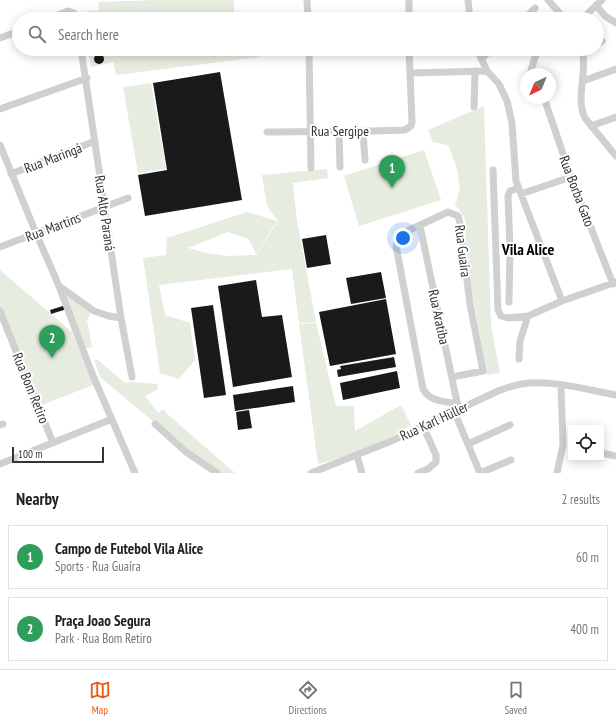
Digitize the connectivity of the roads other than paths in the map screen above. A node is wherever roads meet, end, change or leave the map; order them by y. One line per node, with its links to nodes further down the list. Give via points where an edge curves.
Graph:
1 (307, 0): 8 (street)
2 (409, 0): 9 (street)
3 (468, 0): 10 (street)
4 (548, 0): 12 (street)
5 (602, 0): 6 (street)
6 (596, 5): 13 (street); 14 (street)
7 (535, 8): 11 (street)
8 (308, 12)
9 (409, 12)
10 (469, 12)
11 (531, 12)
12 (559, 12)
13 (589, 12)
14 (602, 12)
15 (604, 15): 16 (street)
16 (616, 23)
17 (12, 33): 18 (street)
18 (0, 38)
19 (83, 56): 32 (street, Rua Alto Paraná)
20 (309, 56): 39 (street)
21 (409, 56): 31 (street)
22 (480, 56): 26 (street)
23 (484, 56): 26 (street)
24 (536, 56): 27 (street)
25 (583, 56): 33 (street)
26 (481, 59): 30 (street)
27 (532, 68)
28 (616, 69): 33 (street)
29 (475, 71): 30 (street); 31 (street); 35 (street)
30 (487, 71): 52 (street, via 499,84 507,101 512,123 514,169)
31 (410, 73): 42 (street, Rua Sergipe, via 411,126 405,130)
32 (87, 78): 36 (street); 43 (street, Rua Alto Paraná)
33 (583, 82): 38 (street, via 582,112)
34 (546, 104): 51 (street, Rua Borba Gato)
35 (474, 107)
36 (0, 109)
37 (616, 117): 38 (street)
38 (591, 126): 45 (street)
39 (311, 131): 40 (street, Rua Sergipe); 41 (street, Rua Sergipe); 48 (street)
40 (267, 132)
41 (339, 132): 42 (street, Rua Sergipe); 47 (street)
42 (363, 132): 46 (street)
43 (95, 141): 50 (street, Rua Maringá); 54 (street, Rua Alto Paraná)
44 (0, 145): 50 (street)
45 (616, 156)
46 (364, 160)
47 (340, 167)
48 (312, 168)
49 (493, 170): 63 (street, via 498,310 501,316 508,318)
50 (11, 174): 56 (street)
51 (571, 177): 52 (street); 58 (street, Rua Borba Gato)
52 (520, 191): 60 (street); 61 (street, via 510,191 508,196)
53 (128, 198): 54 (street, Rua Martins)
54 (104, 208): 56 (street, Rua Martins); 64 (street, Rua Alto Paraná)
55 (420, 226): 67 (street, Rua Aratiba); 67 (street, Rua Guaíra, via 448,212 458,216 460,223 470,304 483,371); 70 (street, Rua Guaíra, via 399,236 396,246 423,389 432,399)
56 (36, 233): 57 (street, Rua Martins); 59 (street)
57 (0, 247)
58 (614, 283): 60 (street)
59 (59, 286): 64 (street, via 94,312); 71 (street)
60 (562, 301): 63 (street)
61 (509, 302)
62 (0, 311): 75 (street, Rua Bom Retiro)
63 (528, 316): 65 (street, via 520,341)
64 (121, 318): 66 (street, Rua Alto Paraná)
65 (519, 359)
66 (132, 377)
67 (452, 377): 70 (street, Rua Aratiba)
68 (561, 385): 69 (street, Rua Karl Hüller); 70 (street, Rua Karl Hüller, via 528,383 513,386); 77 (street)
69 (616, 395)
70 (457, 408): 74 (street, Rua Karl Hüller); 76 (street, Rua Aratiba)
71 (112, 419): 75 (street); 85 (street)
72 (155, 424): 86 (street, via 186,452)
73 (510, 425): 76 (street)
74 (423, 426): 80 (street, Rua Karl Hüller); 89 (street, via 436,455 436,462)
75 (53, 443): 83 (street)
76 (468, 444): 90 (street, Rua Aratiba)
77 (563, 445): 78 (street); 91 (street)
78 (568, 446)
79 (604, 454): 81 (street)
80 (357, 456): 84 (street, Rua Karl Hüller); 88 (street)
81 (616, 456)
82 (511, 460): 90 (street)
83 (0, 464)
84 (328, 470): 87 (street, Rua Karl Hüller)
85 (135, 473)
86 (217, 473)
87 (311, 473)
88 (362, 473)
89 (418, 473)
90 (480, 473)
91 (557, 473)

